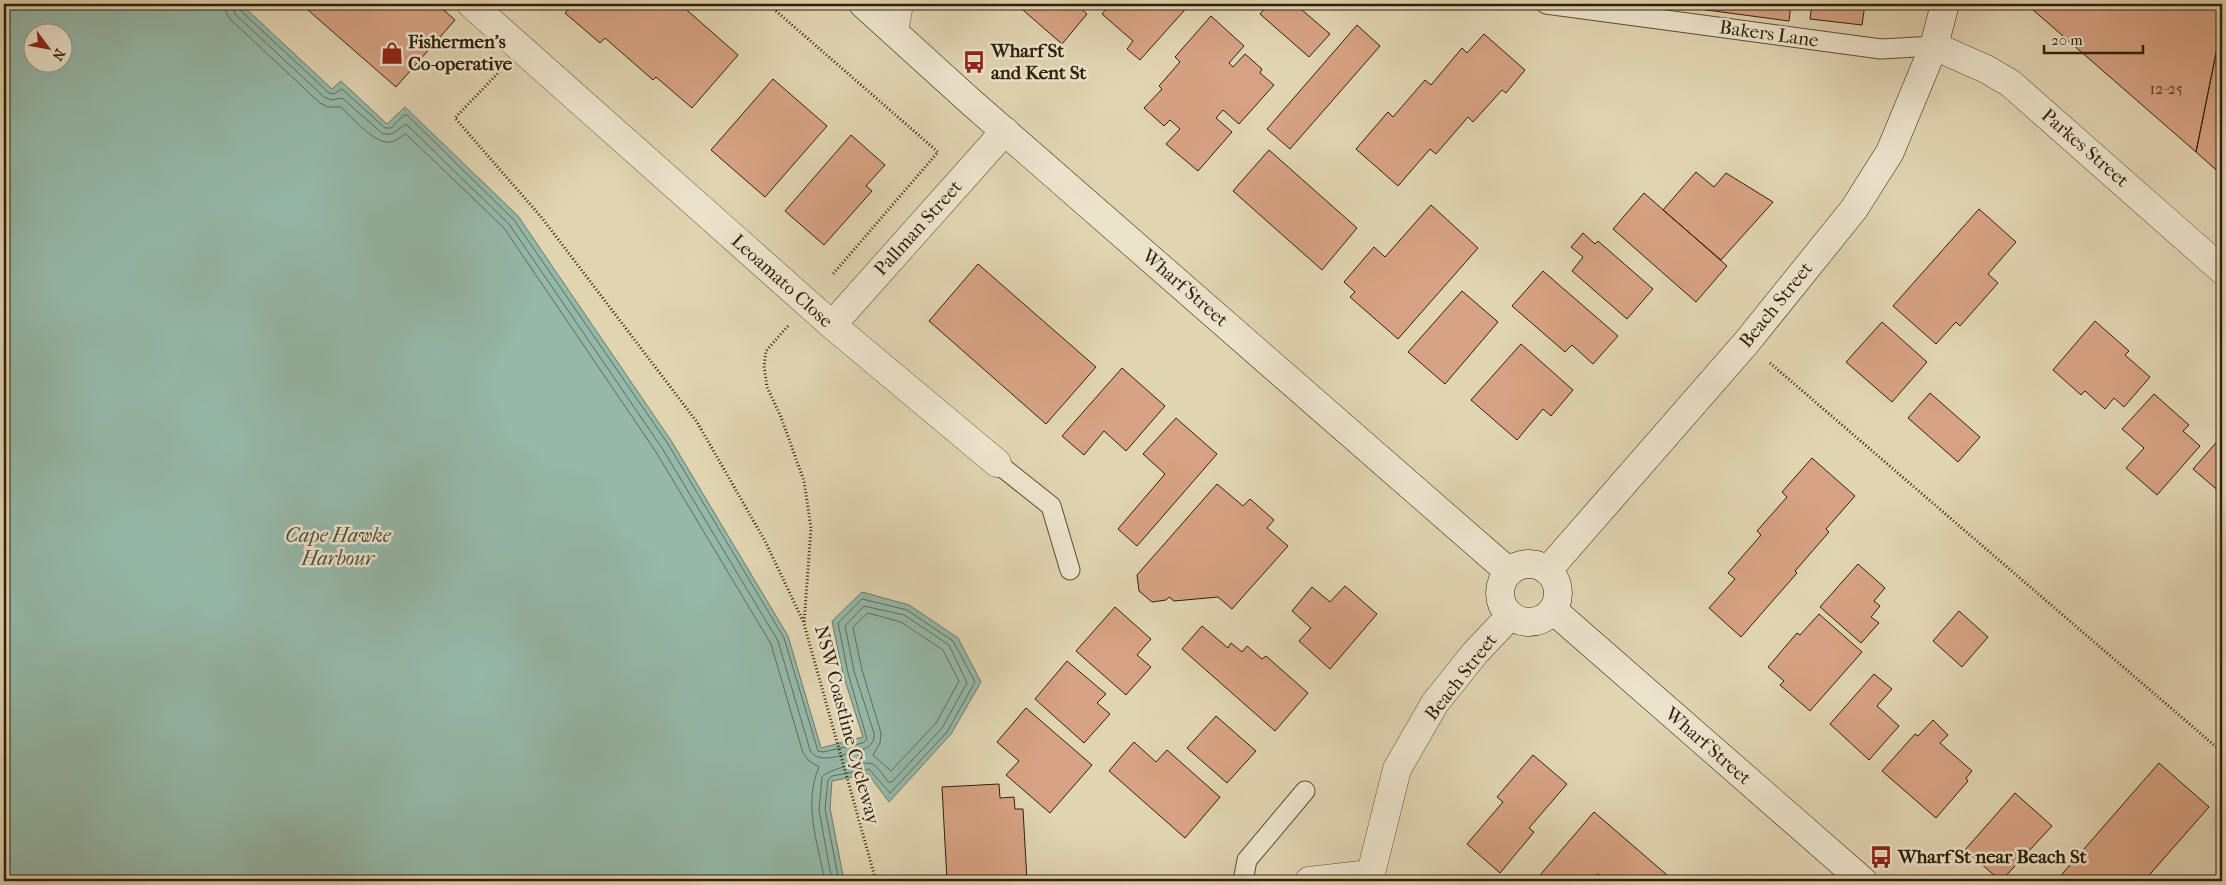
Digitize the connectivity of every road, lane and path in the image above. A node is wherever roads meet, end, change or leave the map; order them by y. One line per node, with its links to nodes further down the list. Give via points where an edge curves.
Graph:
1 (471, 4): 9 (street, Leoamato Close)
2 (768, 4): 12 (path, NSW Coastline Cycleway, via 938,152)
3 (863, 4): 7 (street, Wharf Street)
4 (899, 4): 7 (street)
5 (1546, 4): 8 (lane, Bakers Lane, via 1881,49)
6 (1945, 4): 8 (street, Beach Street)
7 (894, 32): 10 (street, Wharf Street)
8 (1934, 46): 11 (street, Parkes Street, via 2010,83); 14 (street, Beach Street, via 1890,152 1854,209)
9 (521, 48): 12 (street, Leoamato Close); 21 (path, via 455,118 542,218 697,422 765,541)
10 (1005, 131): 13 (street, Pallman Street); 18 (street, Wharf Street)
11 (2222, 270)
12 (808, 303): 13 (street, Leoamato Close); 21 (path, NSW Coastline Cycleway, via 766,351 764,366 767,387 804,481 810,519)
13 (832, 325): 15 (street, Leoamato Close)
14 (1746, 343): 17 (street, Beach Street); 22 (path)
15 (997, 463): 16 (lane, Leoamato Close, via 1051,506)
16 (1070, 570)
17 (1548, 570): 18 (street, via 1528,563); 19 (street, via 1558,589)
18 (1508, 571): 20 (street, via 1501,582 1499,594 1502,606)
19 (1553, 610): 20 (street, via 1545,618 1533,622); 28 (street, Wharf Street)
20 (1510, 616): 24 (street, Beach Street, via 1435,703 1398,769)
21 (804, 624): 25 (path, NSW Coastline Cycleway)
22 (2222, 752)
23 (1305, 791): 26 (lane, via 1247,860)
24 (1369, 878): 27 (street)
25 (876, 881)
26 (1243, 881)
27 (1310, 881)
28 (1863, 881)

